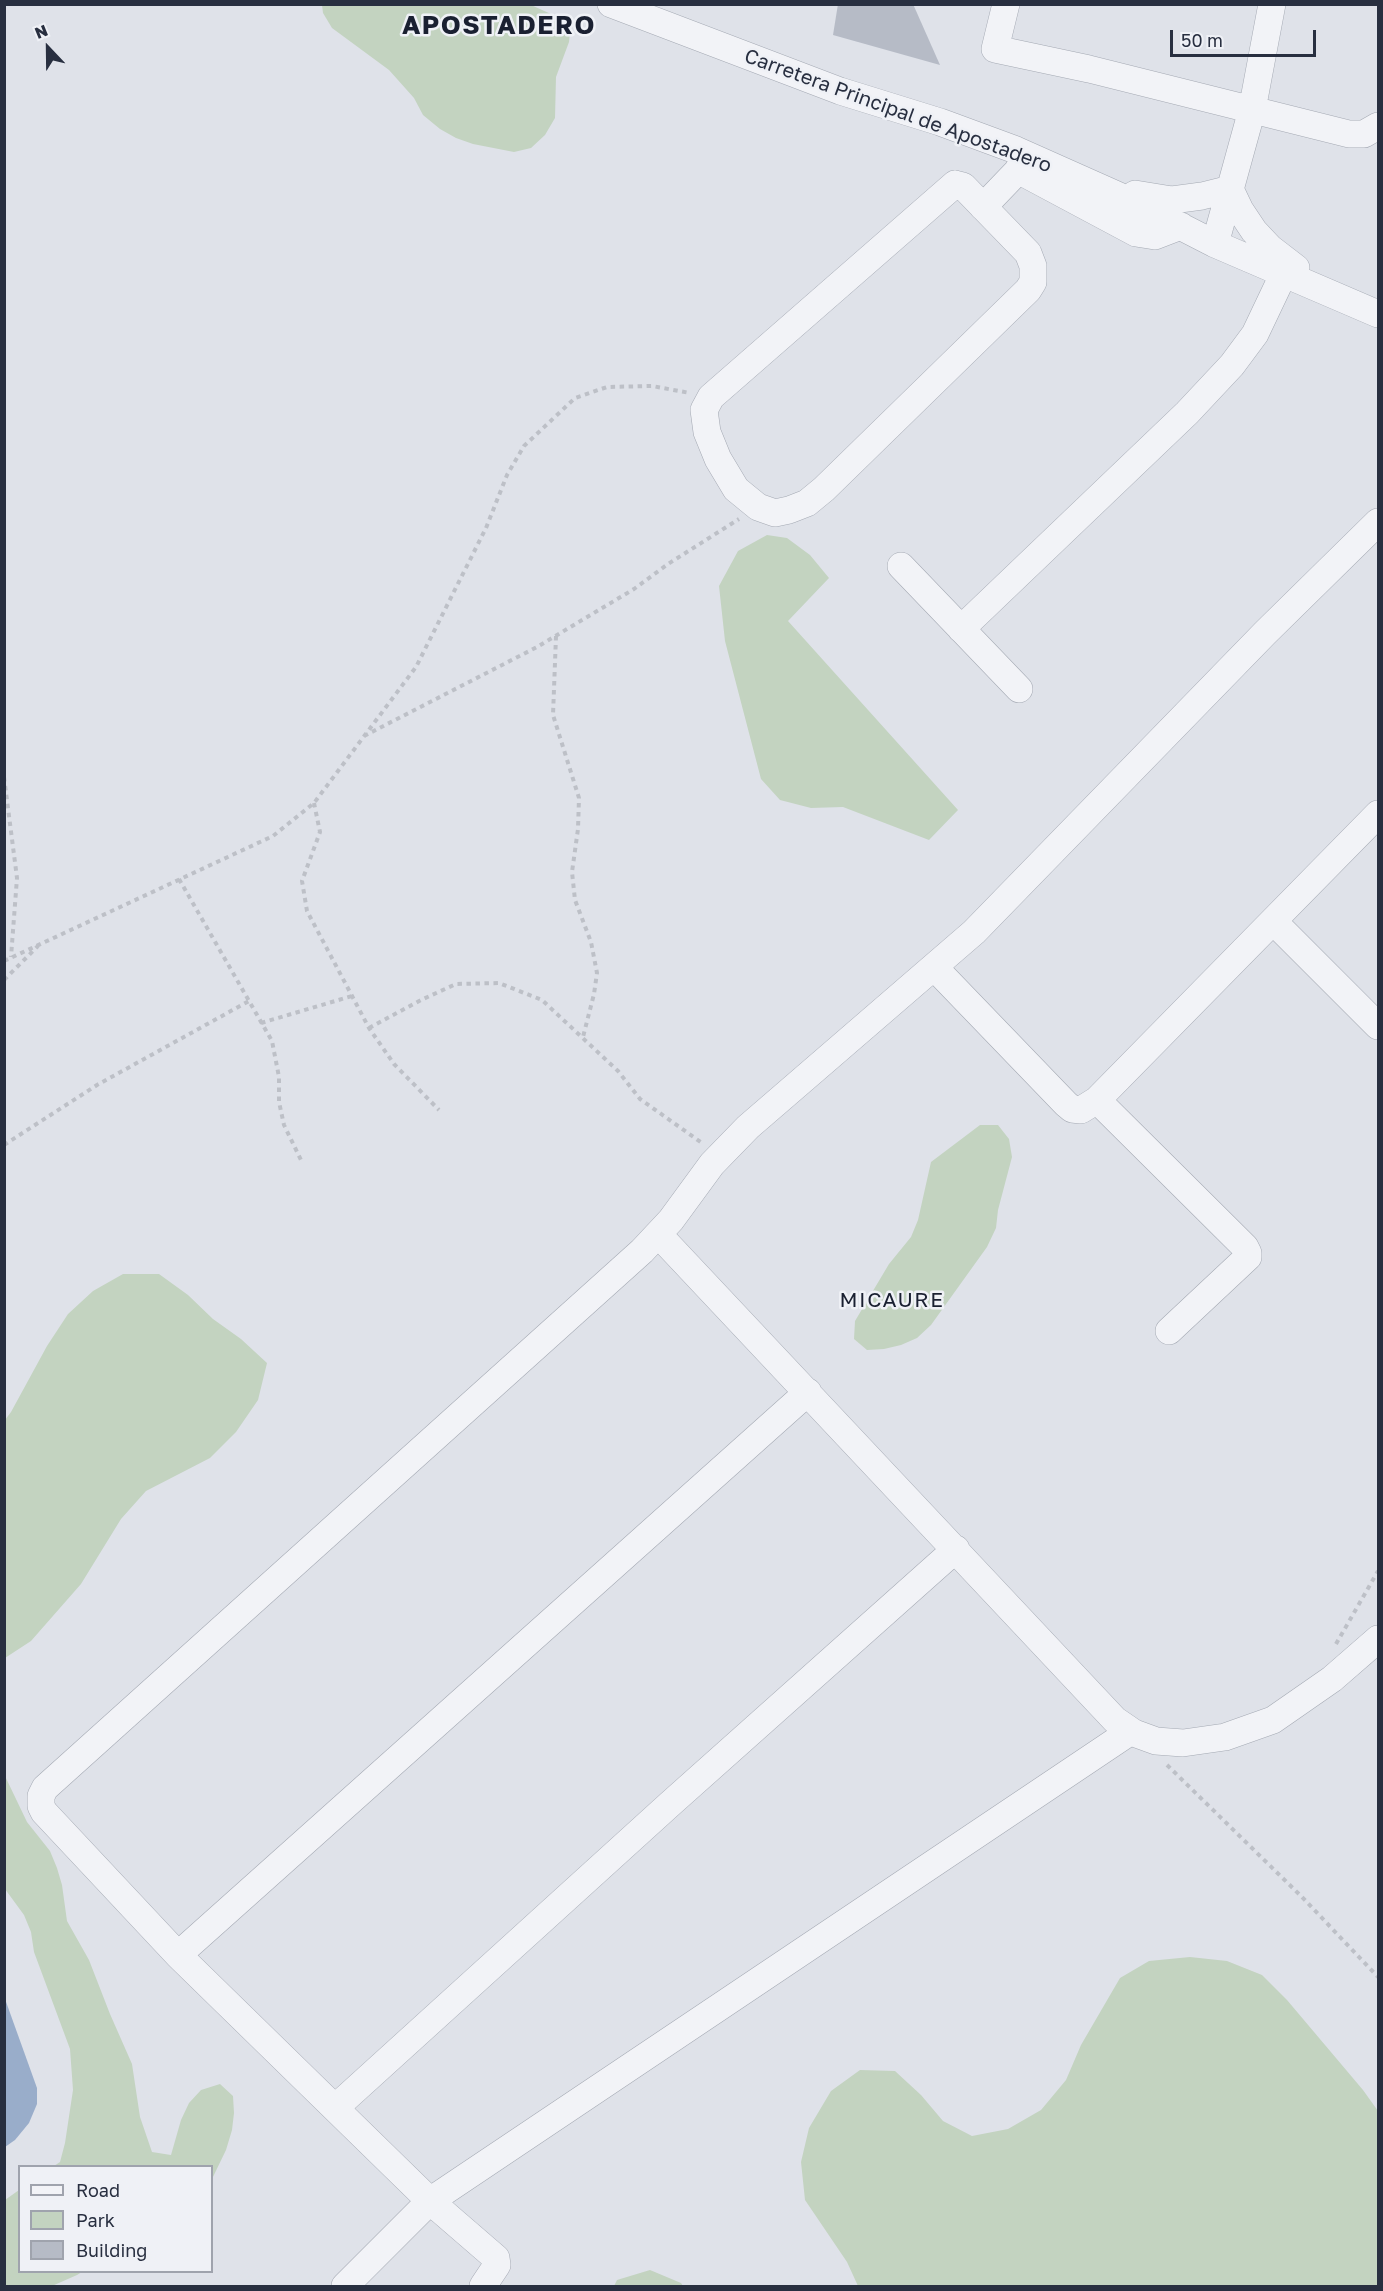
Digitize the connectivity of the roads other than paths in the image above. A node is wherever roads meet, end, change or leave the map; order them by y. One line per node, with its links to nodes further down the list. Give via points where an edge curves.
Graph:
1 (612, 4): 6 (street, Carretera Principal de Apostadero, via 840,91 940,122)
2 (1006, 4): 4 (street, via 995,49)
3 (1272, 4): 4 (street)
4 (1252, 110): 5 (street, via 1349,134 1364,134); 8 (street)
5 (1378, 126)
6 (1025, 164): 7 (street, Carretera Principal de Apostadero); 9 (street); 10 (street, via 1136,233 1155,236)
7 (1101, 188): 8 (street, via 1172,200); 10 (street, Carretera Principal de Apostadero)
8 (1230, 189): 11 (street); 13 (street, via 1240,210 1270,248)
9 (984, 207): 9 (street, via 1028,253 1033,266 1033,282 1028,290 816,496 807,503 775,513 758,507 736,489 718,459 707,432 704,410 711,397 949,188 955,184 963,186)
10 (1181, 226): 11 (street, Carretera Principal de Apostadero)
11 (1215, 244): 12 (street, Carretera Principal de Apostadero)
12 (1284, 273): 13 (street, Carretera Principal de Apostadero); 17 (street, via 1255,334 1232,365)
13 (1329, 293): 14 (street, Carretera Principal de Apostadero)
14 (1378, 314)
15 (1378, 522): 21 (street, via 974,932)
16 (901, 566): 17 (street)
17 (961, 629): 18 (street)
18 (1018, 689)
19 (1378, 814): 20 (street)
20 (1273, 921): 22 (street); 23 (street)
21 (933, 967): 23 (street, via 1066,1104 1081,1110); 24 (street, via 748,1127)
22 (1378, 1026)
23 (1097, 1100): 25 (street, via 1248,1252 1248,1257)
24 (658, 1234): 26 (street); 30 (street, via 45,1788 41,1796 44,1812)
25 (1169, 1331)
26 (808, 1392): 27 (street); 30 (street)
27 (956, 1549): 29 (street, via 1115,1720); 31 (street)
28 (1378, 1639): 29 (street, via 1332,1679 1274,1720 1225,1737 1184,1743 1156,1741)
29 (1131, 1731): 32 (street)
30 (178, 1955): 31 (street)
31 (335, 2108): 32 (street)
32 (430, 2201): 33 (street); 34 (street, via 496,2258 497,2265)
33 (345, 2286)
34 (483, 2286)

